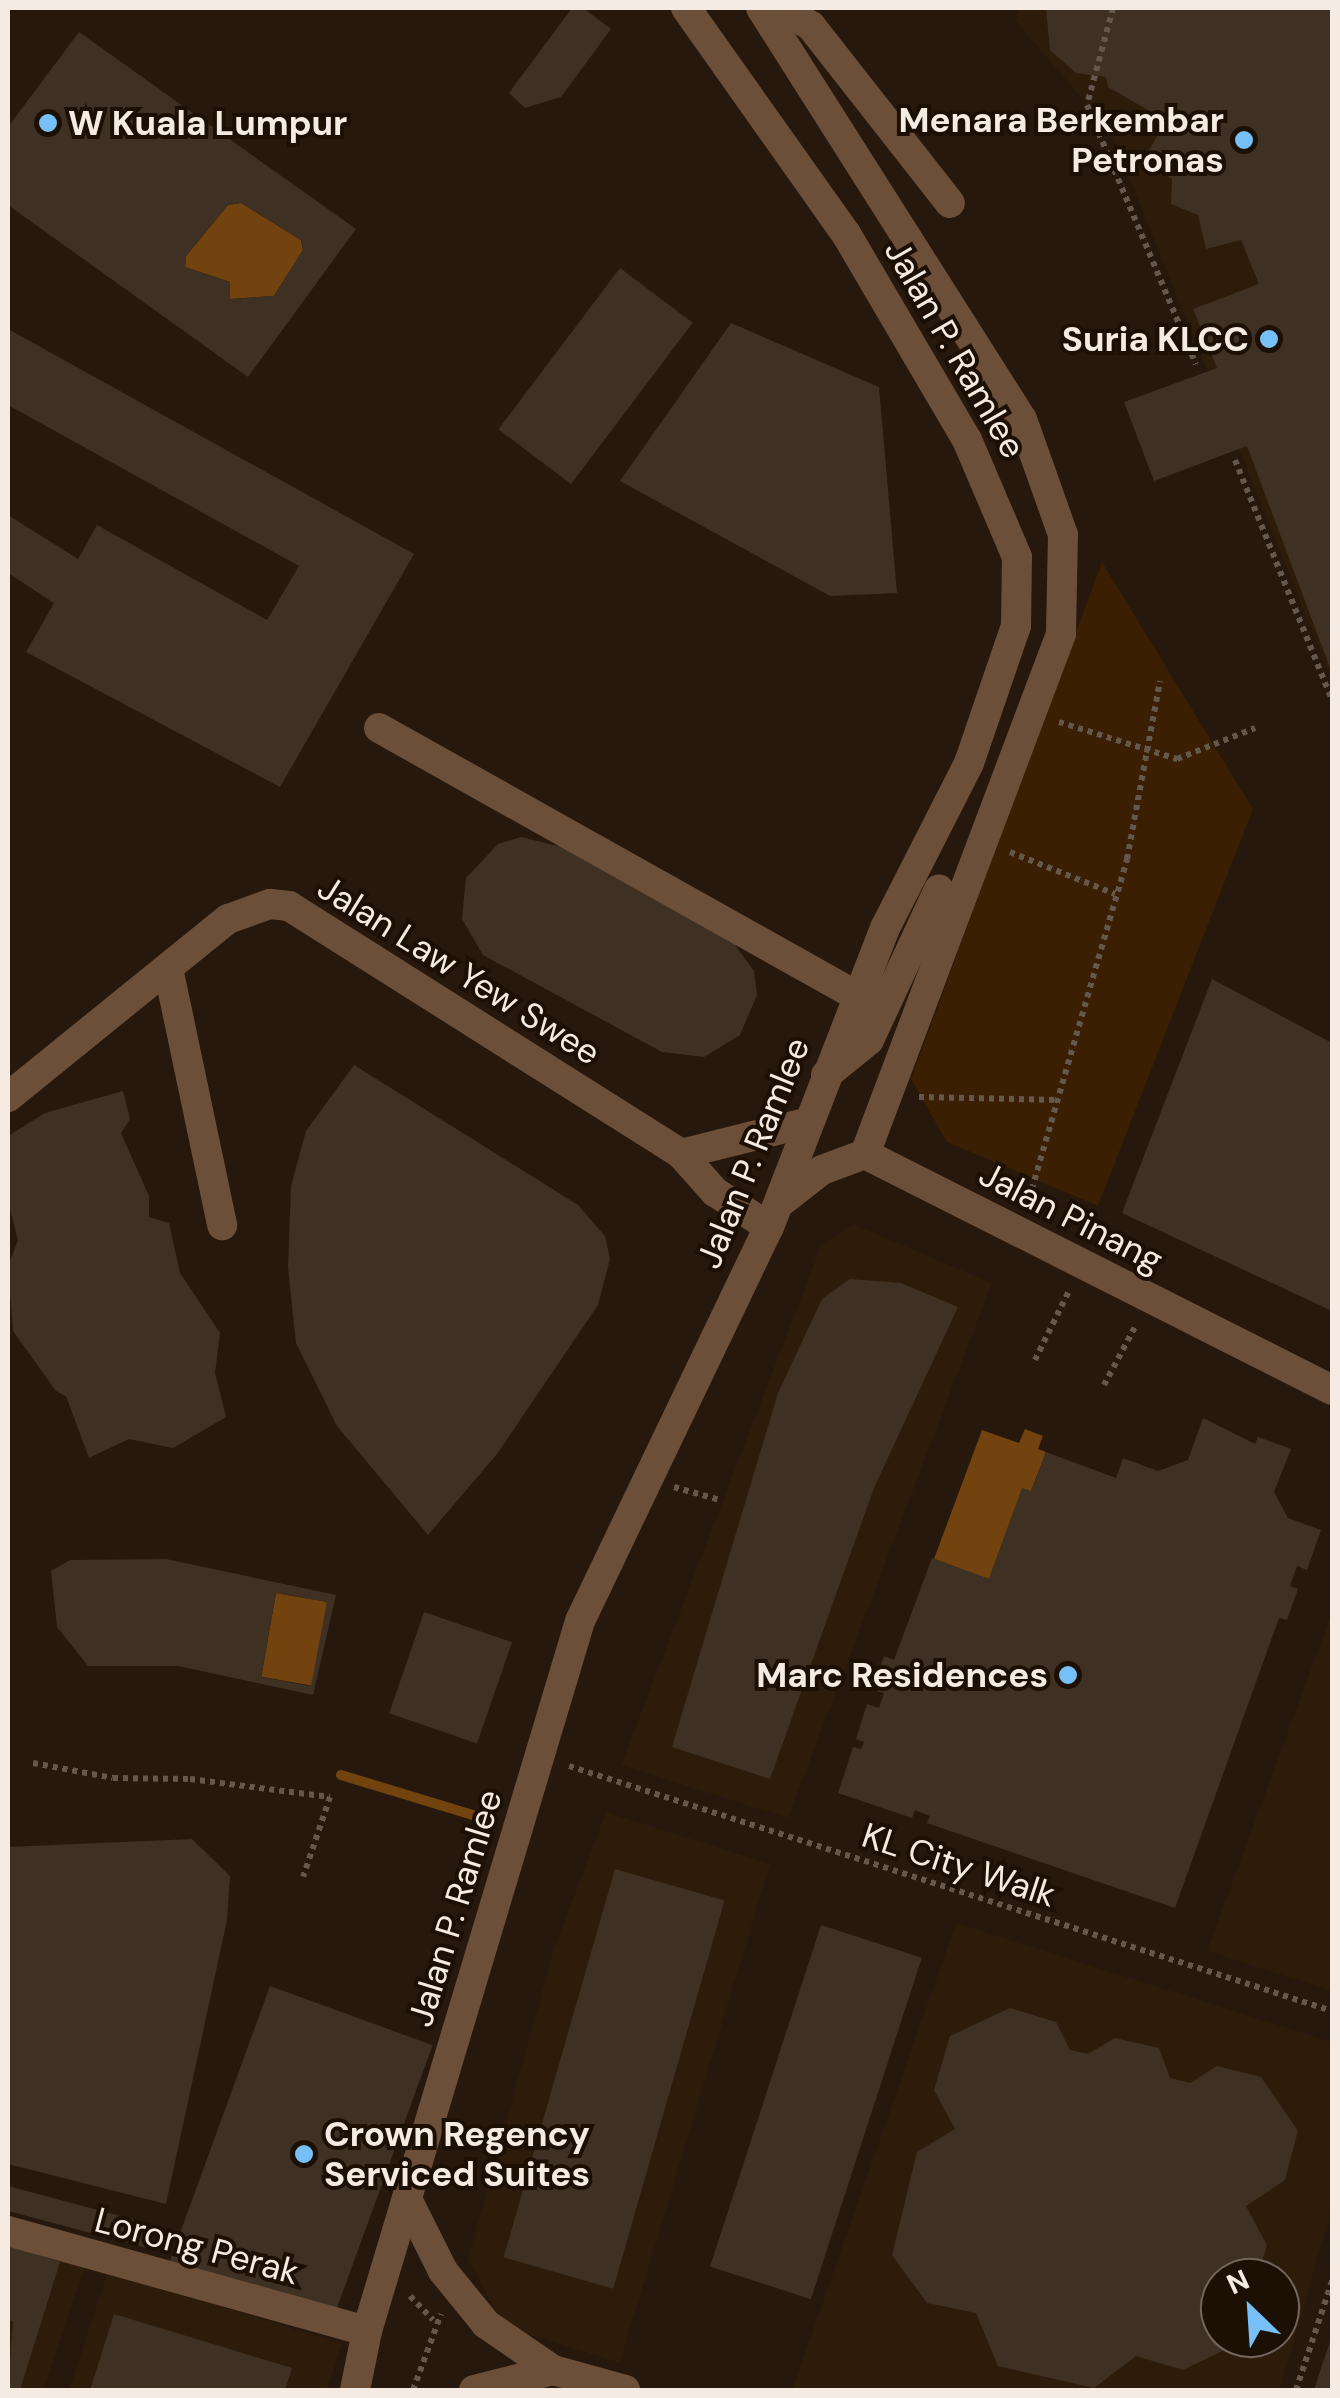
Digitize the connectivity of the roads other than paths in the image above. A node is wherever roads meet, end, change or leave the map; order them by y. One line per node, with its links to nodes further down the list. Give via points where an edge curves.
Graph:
1 (686, 8): 8 (street, Jalan P. Ramlee, via 846,234 967,440 1017,557 1016,626 970,763)
2 (761, 8): 13 (street, Jalan P. Ramlee, via 1022,420 1063,536 1061,634)
3 (782, 8): 4 (street, via 811,26)
4 (950, 203)
5 (380, 728): 8 (street)
6 (939, 889): 9 (street, via 870,1040)
7 (168, 968): 10 (street, Jalan Law Yew Swee); 12 (street, Jalan Law Yew Swee, via 228,919 270,904 288,906); 15 (street)
8 (857, 996): 9 (street, Jalan P. Ramlee)
9 (824, 1077): 11 (street, Jalan P. Ramlee)
10 (8, 1097)
11 (805, 1123): 12 (street); 14 (street, Jalan P. Ramlee)
12 (681, 1154): 14 (street, Jalan Law Yew Swee, via 715,1192)
13 (865, 1154): 14 (street, via 822,1170); 16 (street, Jalan Pinang)
14 (775, 1215): 17 (street, Jalan P. Ramlee, via 580,1621)
15 (222, 1225)
16 (1332, 1390)
17 (407, 2199): 19 (street, Jalan P. Ramlee); 20 (street, via 462,2299)
18 (8, 2231): 19 (street, Lorong Perak)
19 (367, 2331): 21 (street, Jalan P. Ramlee)
20 (552, 2370): 22 (street); 23 (street)
21 (355, 2390)
22 (474, 2390)
23 (624, 2390)

